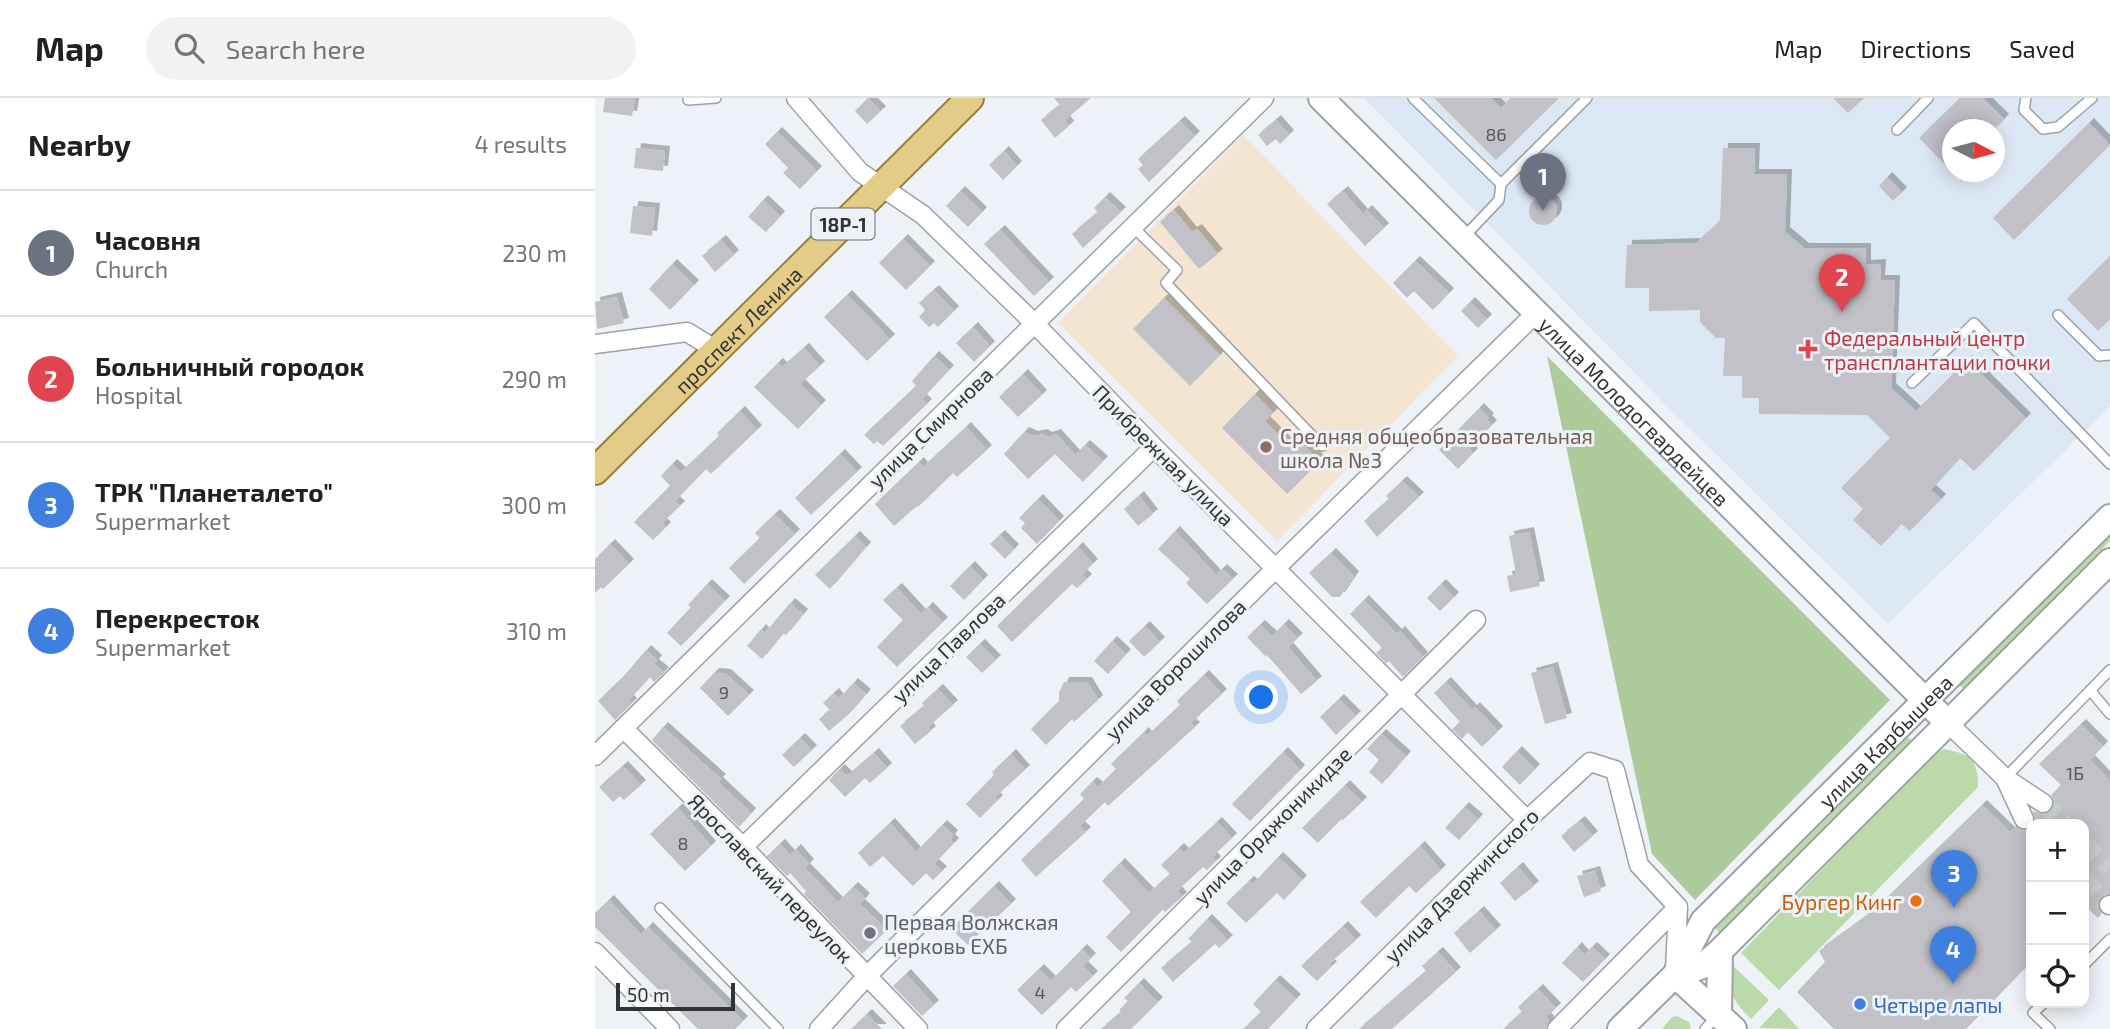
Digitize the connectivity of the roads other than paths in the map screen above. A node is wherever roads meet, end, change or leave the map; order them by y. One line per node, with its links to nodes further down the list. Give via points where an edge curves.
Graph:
1 (716, 98): 10 (lane)
2 (796, 98): 14 (street, Прибрежная улица, via 860,172)
3 (970, 98): 14 (main road, проспект Ленина / 18Р-1)
4 (1264, 98): 15 (street, улица Смирнова)
5 (1321, 98): 16 (street, улица Молодогвардейцев)
6 (1413, 98): 13 (lane)
7 (1587, 98): 13 (lane)
8 (1928, 98): 12 (lane)
9 (2092, 98): 11 (lane, via 2052,130 2043,129 2024,110)
10 (688, 100)
11 (2022, 100)
12 (1897, 130)
13 (1501, 184): 16 (lane, via 1499,200)
14 (882, 185): 19 (street, Прибрежная улица, via 923,215); 21 (main road, проспект Ленина / 18Р-1)
15 (1132, 226): 19 (street, улица Смирнова); 24 (lane, via 1177,270 1165,283)
16 (1462, 239): 17 (street, улица Молодогвардейцев)
17 (1536, 313): 30 (street, улица Ворошилова); 35 (street, улица Молодогвардейцев)
18 (2058, 315): 22 (lane, via 2099,356)
19 (1035, 324): 25 (street, Прибрежная улица); 38 (street, улица Смирнова)
20 (595, 344): 21 (street, via 687,332)
21 (716, 350): 27 (main road, проспект Ленина / 18Р-1)
22 (2110, 355)
23 (1912, 383): 26 (lane, via 1973,323)
24 (1322, 446)
25 (1154, 447): 30 (street, Прибрежная улица); 44 (street, улица Павлова)
26 (2110, 464)
27 (595, 471)
28 (2110, 517): 35 (street, улица Карбышева)
29 (2110, 561): 37 (street, улица Карбышева)
30 (1276, 568): 34 (street, Прибрежная улица); 52 (street, улица Ворошилова)
31 (1476, 620): 34 (street, улица Орджоникидзе)
32 (2110, 670): 33 (lane)
33 (2090, 690): 36 (lane); 40 (lane)
34 (1402, 695): 43 (street, Прибрежная улица); 59 (street, улица Орджоникидзе)
35 (1926, 702): 37 (street, улица Молодогвардейцев); 51 (street, улица Карбышева, via 1703,921)
36 (2110, 714)
37 (1947, 722): 40 (street); 48 (street, улица Карбышева)
38 (623, 729): 39 (street, улица Смирнова); 44 (street, Ярославский переулок)
39 (595, 756)
40 (2005, 778): 41 (street); 42 (street)
41 (2043, 803)
42 (2024, 819)
43 (1527, 820): 45 (street, улица Дзержинского, via 1590,762 1615,770 1639,865); 60 (street, улица Дзержинского)
44 (743, 847): 52 (street, Ярославский переулок)
45 (1678, 906): 51 (street); 61 (street)
46 (660, 908): 56 (lane)
47 (2110, 939): 50 (lane)
48 (1720, 951): 51 (street, улица Карбышева, via 1703,966); 54 (street)
49 (595, 952): 55 (street)
50 (2089, 960)
51 (1675, 975): 54 (street); 62 (street, улица Карбышева)
52 (867, 976): 57 (street, улица Ворошилова); 58 (street, Ярославский переулок)
53 (2038, 1008): 63 (lane, via 2033,1013)
54 (1719, 1024)
55 (670, 1029)
56 (778, 1029)
57 (819, 1029)
58 (918, 1029)
59 (1066, 1029)
60 (1316, 1029)
61 (1556, 1029)
62 (1620, 1029)
63 (2050, 1029)

